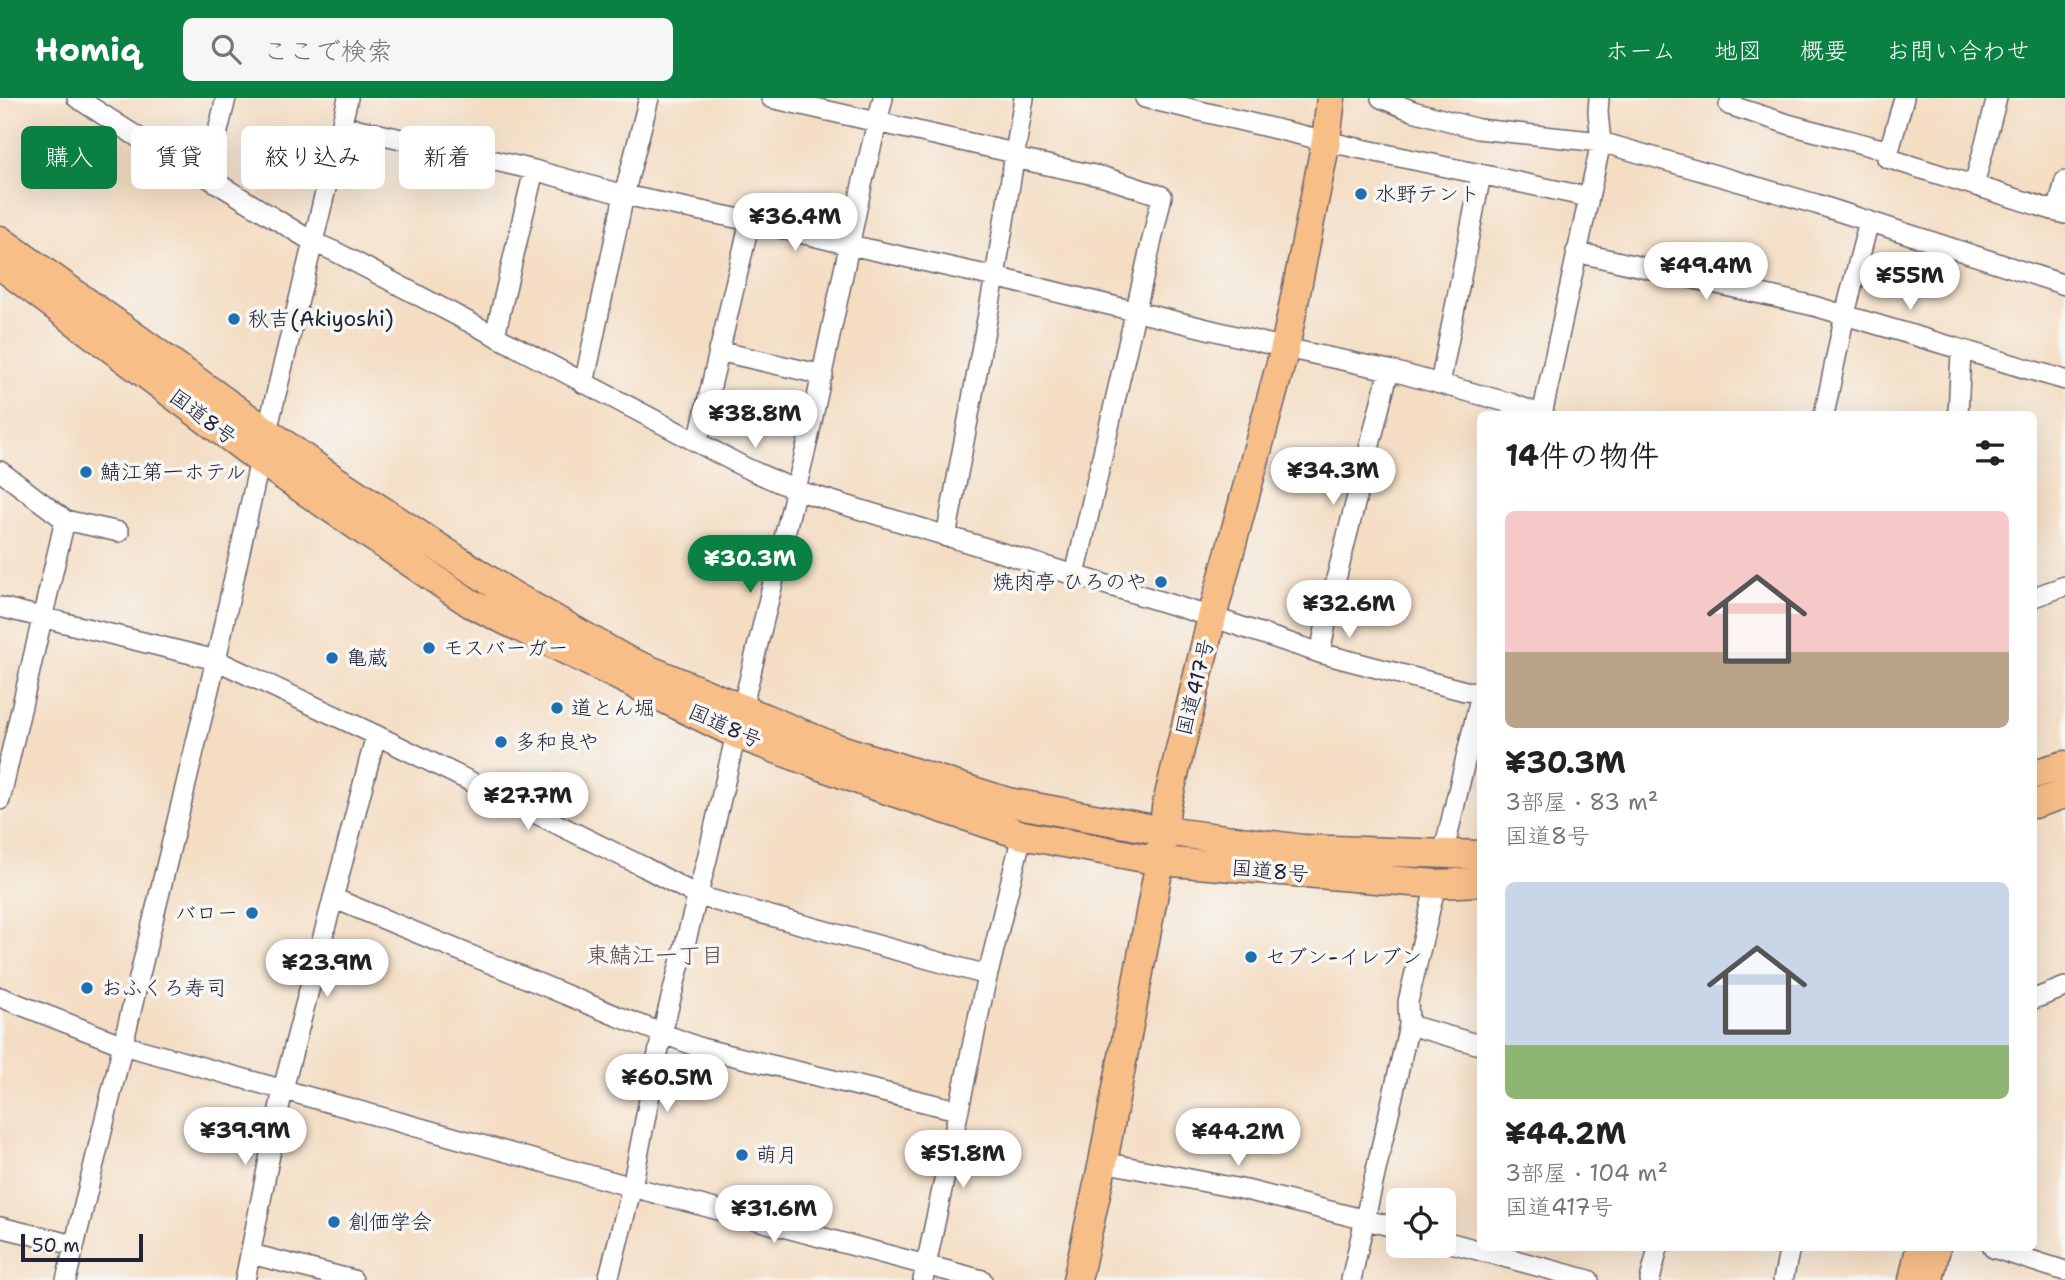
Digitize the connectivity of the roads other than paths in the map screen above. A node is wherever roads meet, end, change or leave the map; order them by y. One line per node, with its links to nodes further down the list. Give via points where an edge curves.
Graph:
1 (77, 98): 15 (street)
2 (226, 98): 18 (street)
3 (348, 98): 17 (street)
4 (649, 98): 29 (street)
5 (771, 98): 16 (street)
6 (883, 98): 16 (street)
7 (1024, 98): 23 (street)
8 (1145, 98): 20 (street)
9 (1331, 98): 20 (highway, 国道417号)
10 (1381, 98): 21 (street, via 1478,129)
11 (1599, 98): 21 (street)
12 (1731, 98): 22 (street, via 1729,105)
13 (1904, 98): 22 (street)
14 (1997, 98): 27 (street)
15 (105, 107): 19 (street)
16 (879, 122): 23 (street); 36 (street)
17 (341, 125): 24 (street); 35 (street)
18 (219, 126)
19 (131, 128)
20 (1326, 141): 25 (street); 44 (highway, 国道417号)
21 (1601, 142): 30 (street); 33 (street)
22 (1889, 150): 27 (street, via 1887,158)
23 (1014, 156): 39 (street); 41 (street, via 1162,196)
24 (534, 170): 29 (street); 43 (street)
25 (1481, 175): 30 (street); 51 (street)
26 (2065, 181): 31 (street)
27 (1973, 185): 31 (street)
28 (227, 189): 35 (street)
29 (624, 195): 32 (street); 50 (street)
30 (1588, 198): 37 (street)
31 (2061, 213)
32 (750, 221): 36 (street); 45 (street)
33 (1869, 221): 40 (street); 42 (street)
34 (0, 240): 56 (highway, 国道8号)
35 (313, 242): 43 (street); 56 (street)
36 (850, 246): 39 (street); 48 (street)
37 (1576, 252): 42 (street); 53 (street)
38 (0, 265): 58 (highway, 国道8号)
39 (995, 277): 41 (street); 63 (street)
40 (2065, 285)
41 (1137, 310): 44 (street); 64 (street)
42 (1845, 314): 46 (street); 54 (street)
43 (495, 335): 50 (street)
44 (1285, 348): 47 (street); 69 (highway, 国道417号)
45 (718, 351): 48 (street); 57 (street)
46 (1961, 351): 49 (street); 55 (street)
47 (1389, 370): 51 (street); 70 (street)
48 (822, 375): 60 (street)
49 (2065, 380)
50 (584, 384): 57 (street)
51 (1440, 384): 52 (street)
52 (1531, 411)
53 (1543, 411)
54 (1825, 411)
55 (1958, 411)
56 (267, 432): 58 (street); 74 (highway, 国道8号, via 510,594)
57 (698, 441): 60 (street)
58 (260, 460): 71 (street); 74 (highway, 国道8号, via 470,603)
59 (0, 471): 61 (street)
60 (796, 490): 63 (street); 74 (street)
61 (65, 520): 62 (street); 68 (street)
62 (119, 532)
63 (946, 537): 64 (street)
64 (1075, 575): 69 (street)
65 (2065, 586): 66 (street)
66 (2037, 596)
67 (0, 607): 68 (street)
68 (42, 616): 71 (street); 79 (street)
69 (1212, 617): 70 (street); 81 (highway, 国道417号)
70 (1320, 653): 72 (street)
71 (216, 660): 75 (street); 97 (street)
72 (1477, 692)
73 (1477, 711): 83 (street)
74 (739, 721): 81 (highway, 国道8号, via 1008,802); 82 (highway, 国道8号, via 872,785); 88 (street)
75 (376, 735): 88 (street); 89 (street)
76 (2065, 765): 77 (highway)
77 (2037, 773)
78 (2065, 794): 80 (highway)
79 (1, 795)
80 (2037, 803)
81 (1164, 831): 83 (highway, 国道8号, via 1303,849); 85 (highway, 国道417号)
82 (1023, 835): 85 (highway, 国道8号); 90 (street)
83 (1443, 855): 84 (highway, 国道8号)
84 (1477, 855)
85 (1160, 861): 87 (highway, 国道8号); 100 (highway, 国道417号)
86 (1477, 882): 87 (highway, 国道8号)
87 (1436, 884): 94 (street, via 1408,1002)
88 (698, 895): 90 (street); 95 (street)
89 (333, 898): 95 (street); 98 (street)
90 (987, 975): 99 (street)
91 (2065, 987): 93 (street)
92 (0, 997): 97 (street)
93 (2037, 998)
94 (1409, 1025): 96 (street); 102 (street)
95 (662, 1033): 99 (street, via 701,1048); 101 (street)
96 (1477, 1044)
97 (123, 1045): 98 (street); 106 (street)
98 (283, 1089): 101 (street); 114 (street)
99 (957, 1110): 116 (street)
100 (1103, 1163): 102 (street); 122 (highway, 国道417号)
101 (632, 1187): 116 (street); 120 (street)
102 (1364, 1218): 103 (street); 123 (street)
103 (1386, 1224)
104 (0, 1227): 106 (street)
105 (1456, 1243): 107 (street)
106 (74, 1245): 117 (street)
107 (1477, 1248)
108 (1657, 1251): 125 (street)
109 (1789, 1251): 126 (street)
110 (1917, 1251): 127 (main road)
111 (1937, 1251): 128 (main road)
112 (2002, 1251): 115 (street)
113 (1504, 1253): 124 (street)
114 (250, 1254): 118 (street); 119 (street)
115 (2065, 1271)
116 (924, 1272): 121 (street)
117 (66, 1280)
118 (245, 1280)
119 (353, 1280)
120 (608, 1280)
121 (982, 1280)
122 (1077, 1280)
123 (1351, 1280)
124 (1589, 1280)
125 (1650, 1280)
126 (1783, 1280)
127 (1911, 1280)
128 (1931, 1280)

